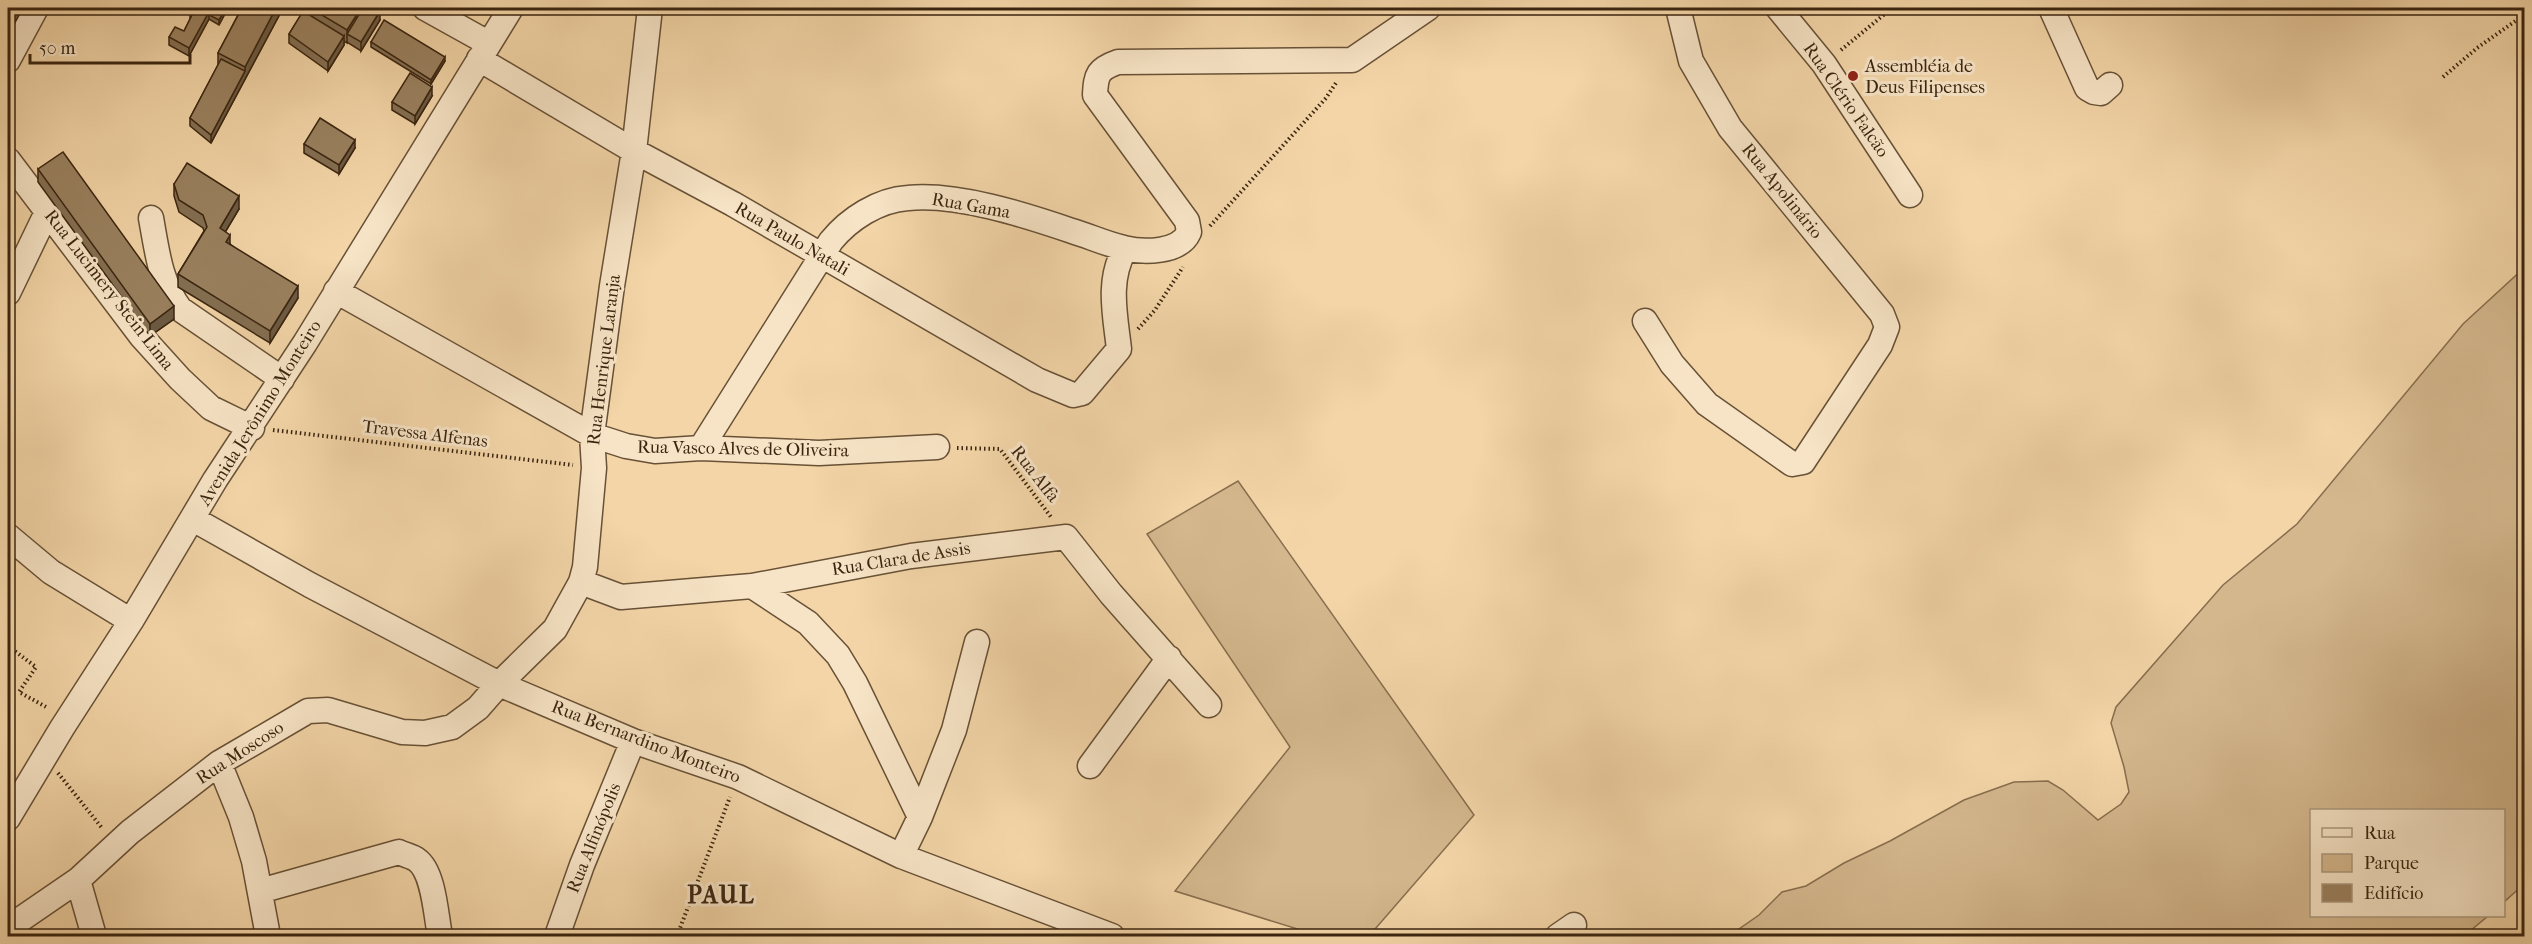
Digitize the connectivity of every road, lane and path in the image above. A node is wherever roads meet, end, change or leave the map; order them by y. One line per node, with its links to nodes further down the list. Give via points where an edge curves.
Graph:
1 (36, 8): 12 (street)
2 (425, 8): 11 (street, Rua Paulo Natali)
3 (511, 8): 11 (street, Avenida Jerônimo Monteiro)
4 (650, 8): 17 (street, Rua Henrique Laranja)
5 (1428, 8): 13 (street)
6 (1678, 8): 28 (street, Rua Apolinário, via 1691,61 1730,128 1882,314 1887,327 1880,345 1798,465 1776,454 1707,404 1672,364)
7 (1778, 8): 14 (street, Rua Clério Falcão)
8 (1892, 8): 14 (path)
9 (2051, 8): 16 (street, via 2087,88 2101,93)
10 (2524, 15): 15 (path)
11 (484, 51): 17 (street, Rua Paulo Natali); 26 (street, Avenida Jerônimo Monteiro)
12 (8, 60)
13 (1352, 60): 22 (path, via 1326,98); 23 (street, Rua Gama, via 1118,62 1103,67 1096,79 1095,95 1187,221 1189,232 1180,245 1169,249)
14 (1824, 64): 19 (street, Rua Clério Falcão)
15 (2443, 77)
16 (2110, 85)
17 (634, 151): 24 (street, Rua Paulo Natali); 32 (street, Rua Henrique Laranja)
18 (8, 160): 20 (street, Rua Lucimery Stein Lima)
19 (1911, 195)
20 (47, 212): 27 (street); 31 (street, Rua Lucimery Stein Lima, via 142,337 180,380 211,408)
21 (151, 219): 30 (street, via 161,271 180,309)
22 (1208, 229)
23 (1125, 249): 24 (street, Rua Gama, via 1035,218 941,197 906,198 867,211 842,228); 29 (street, via 1117,264 1112,295)
24 (821, 256): 29 (street, Rua Paulo Natali, via 1037,380 1073,395 1082,393); 34 (street, Rua Gama)
25 (1184, 265): 29 (path, via 1155,310)
26 (336, 291): 30 (street, Avenida Jerônimo Monteiro); 32 (street, Rua Vasco Alves de Oliveira)
27 (8, 293)
28 (1645, 321)
29 (1119, 349)
30 (282, 379): 31 (street, Avenida Jerônimo Monteiro)
31 (252, 428): 35 (path, Travessa Alfenas); 36 (street, Avenida Jerônimo Monteiro)
32 (592, 435): 34 (street, Rua Vasco Alves de Oliveira, via 655,450); 35 (street, Rua Henrique Laranja)
33 (937, 447): 34 (street, Rua Vasco Alves de Oliveira, via 819,453); 38 (path, Rua Alfa, via 999,449)
34 (701, 448)
35 (594, 468): 39 (street, Rua Henrique Laranja)
36 (193, 519): 41 (street, Avenida Jerônimo Monteiro); 45 (street, Rua Bernardino Monteiro)
37 (8, 536): 41 (street, via 51,572)
38 (1066, 537): 40 (street, Rua Clara de Assis, via 911,556); 44 (street)
39 (581, 582): 40 (street, Rua Clara de Assis, via 621,597); 45 (street, Rua Henrique Laranja, via 555,629)
40 (752, 586): 53 (street, via 808,623 838,655)
41 (131, 621): 47 (street, Avenida Jerônimo Monteiro)
42 (977, 642): 53 (street, via 954,730)
43 (8, 646): 47 (path, via 36,667 19,692)
44 (1169, 658): 46 (street); 51 (street)
45 (499, 684): 48 (street, Rua Bernardino Monteiro); 50 (street, Rua Moscoso, via 478,708 452,727 425,733 402,732 328,710 308,711)
46 (1209, 705)
47 (68, 719): 49 (street, Avenida Jerônimo Monteiro)
48 (627, 738): 52 (street, Rua Bernardino Monteiro); 56 (street, Rua Alfinópolis); 64 (street, Rua Alfinópolis)
49 (44, 756): 54 (street, Avenida Jerônimo Monteiro); 55 (path)
50 (219, 763): 55 (street, Rua Moscoso); 59 (street, via 241,817)
51 (1090, 766)
52 (738, 777): 57 (street, Rua Bernardino Monteiro); 65 (path)
53 (920, 817): 57 (street)
54 (8, 818)
55 (116, 845): 58 (street, Rua Moscoso)
56 (581, 845)
57 (901, 856): 66 (street, Rua Bernardino Monteiro)
58 (78, 880): 60 (street, Rua Moscoso); 61 (street)
59 (260, 891): 62 (street); 63 (street, via 399,852 424,867)
60 (8, 928)
61 (94, 936)
62 (267, 936)
63 (440, 936)
64 (557, 936)
65 (677, 936)
66 (1112, 936)

